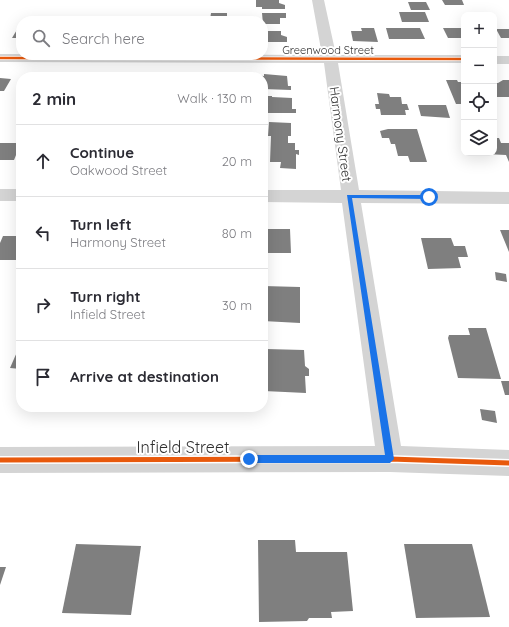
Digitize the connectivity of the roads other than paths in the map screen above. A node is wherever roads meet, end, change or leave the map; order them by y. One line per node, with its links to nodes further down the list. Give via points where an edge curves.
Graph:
1 (318, 0): 5 (street, Harmony Street)
2 (0, 58): 3 (street, Greenwood Street)
3 (16, 58)
4 (268, 59): 5 (street, Greenwood Street)
5 (330, 59): 6 (street, Greenwood Street); 12 (street, Harmony Street)
6 (461, 59)
7 (497, 60): 8 (street)
8 (509, 60)
9 (0, 195): 10 (street)
10 (16, 195)
11 (268, 196): 12 (street)
12 (349, 196): 13 (street); 14 (street, Harmony Street)
13 (509, 198)
14 (390, 459): 15 (street, Infield Street); 16 (street, Infield Street)
15 (0, 460)
16 (509, 463)

